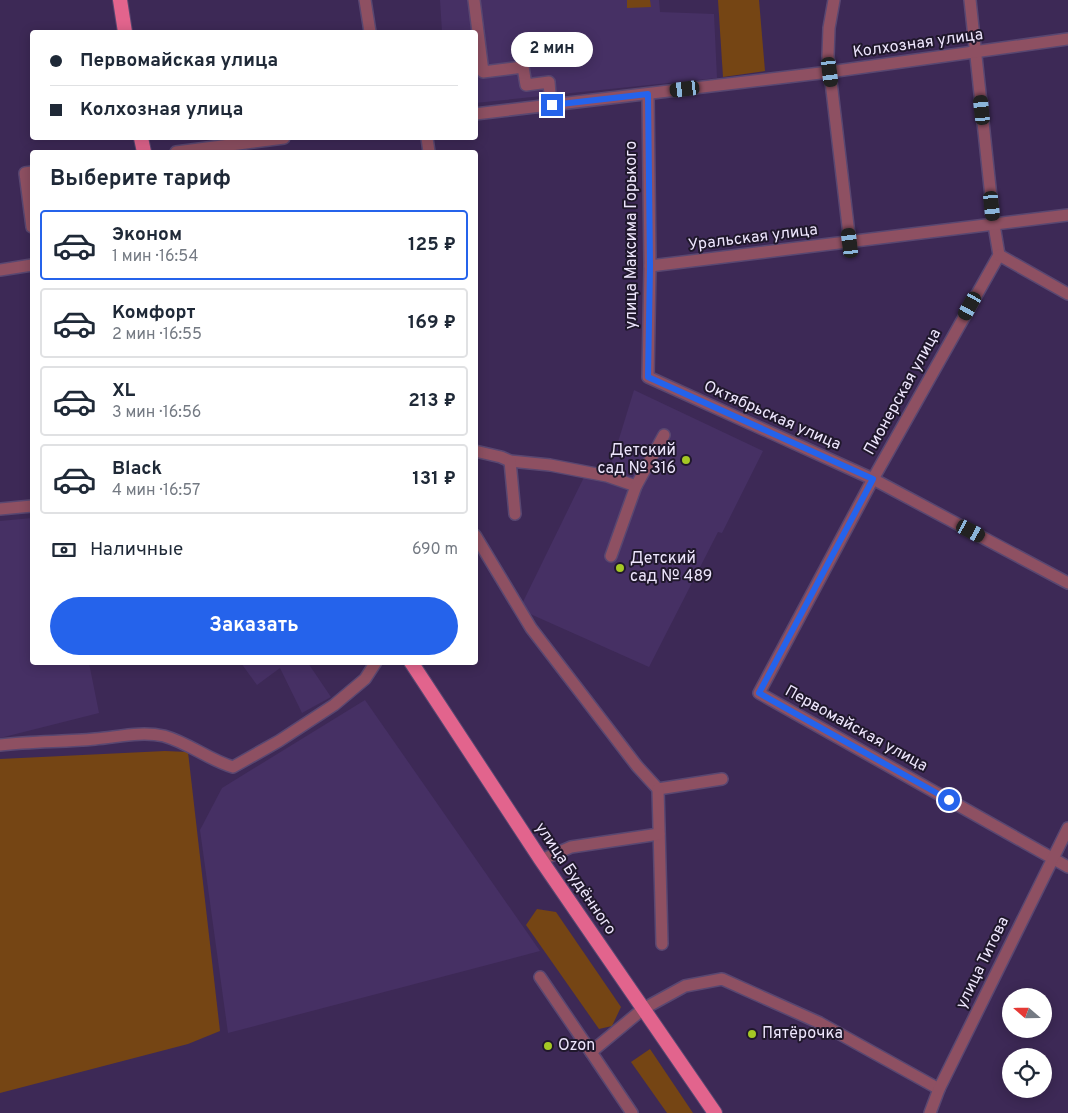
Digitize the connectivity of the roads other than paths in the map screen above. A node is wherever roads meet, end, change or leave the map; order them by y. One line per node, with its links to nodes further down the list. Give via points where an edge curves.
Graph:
1 (120, 0): 6 (main road)
2 (365, 0): 7 (street)
3 (474, 0): 8 (street)
4 (834, 0): 12 (street, via 828,46)
5 (970, 0): 11 (street)
6 (125, 30)
7 (370, 30)
8 (478, 30)
9 (478, 32): 14 (street, via 483,72 523,68 526,85 549,82)
10 (1068, 40): 11 (street, Колхозная улица)
11 (976, 52): 12 (street, Колхозная улица); 21 (street)
12 (830, 72): 13 (street, Колхозная улица); 22 (street)
13 (648, 94): 15 (street, Колхозная улица); 25 (street, улица Максима Горького)
14 (550, 95)
15 (478, 114)
16 (276, 140): 17 (street, via 252,146)
17 (201, 150)
18 (29, 172): 19 (street)
19 (30, 190)
20 (1068, 215): 21 (street, Уральская улица)
21 (994, 225): 22 (street, Уральская улица); 23 (street)
22 (850, 243): 25 (street, Уральская улица)
23 (999, 255): 27 (street); 32 (street, Пионерская улица)
24 (30, 265): 26 (street)
25 (650, 266): 28 (street, улица Максима Горького)
26 (0, 270)
27 (1068, 294)
28 (648, 377): 32 (street, Октябрьская улица)
29 (664, 435): 33 (street)
30 (478, 448): 31 (street)
31 (510, 461): 33 (street, via 607,476); 36 (street)
32 (873, 479): 39 (street, Октябрьская улица); 42 (street, Пионерская улица)
33 (636, 486): 38 (street)
34 (30, 506): 35 (street)
35 (0, 509)
36 (515, 514)
37 (478, 540): 45 (street, via 532,628)
38 (610, 556)
39 (1068, 583)
40 (374, 665): 43 (street, via 365,679 334,705 233,767 178,740 140,733)
41 (413, 665): 49 (main road, улица Будённого)
42 (759, 693): 48 (street, Первомайская улица)
43 (0, 745)
44 (722, 779): 45 (street)
45 (658, 789): 47 (street)
46 (1068, 828): 48 (street, улица Титова)
47 (659, 834): 49 (street, via 571,847); 51 (street)
48 (1053, 859): 50 (street, Первомайская улица); 55 (street, улица Титова)
49 (541, 860): 53 (main road, улица Будённого)
50 (1068, 867)
51 (662, 944)
52 (540, 977): 54 (street)
53 (643, 1009): 54 (street); 55 (street, via 685,986 722,978 820,1023); 57 (main road, улица Будённого)
54 (591, 1052): 56 (street)
55 (938, 1089): 58 (street, улица Титова)
56 (632, 1113)
57 (715, 1113)
58 (930, 1113)

